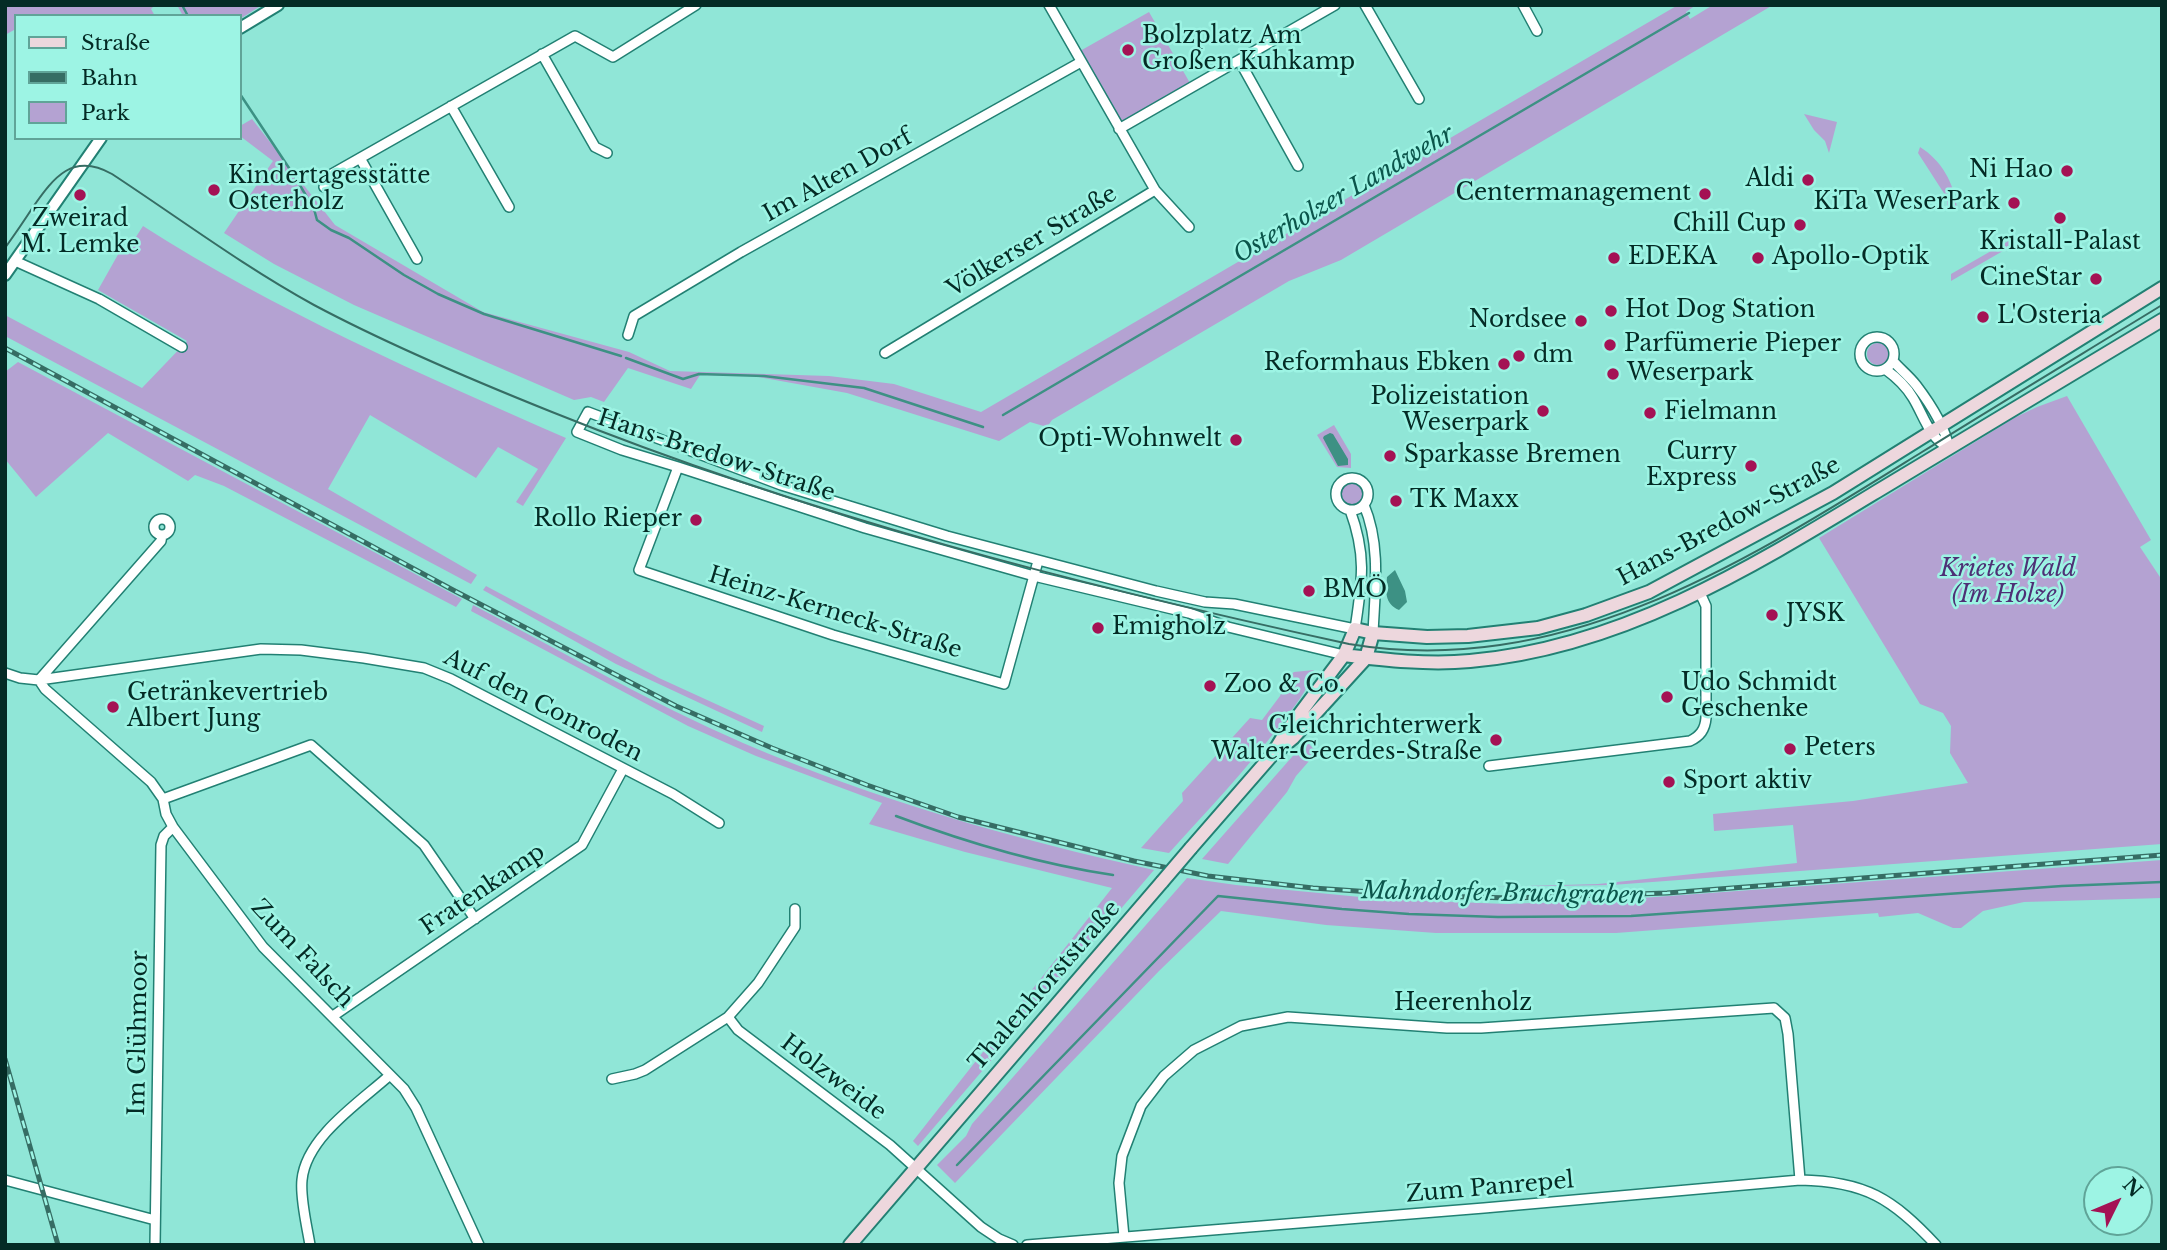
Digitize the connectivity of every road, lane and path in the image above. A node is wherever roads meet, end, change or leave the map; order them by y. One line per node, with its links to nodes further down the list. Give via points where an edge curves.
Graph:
1 (278, 5): 7 (street)
2 (696, 5): 9 (street, via 613,57 575,36)
3 (1049, 5): 11 (street)
4 (1335, 5): 10 (street)
5 (1365, 5): 12 (street)
6 (1523, 5): 8 (street)
7 (242, 27)
8 (1537, 31)
9 (542, 54): 13 (street); 16 (street, via 595,147)
10 (1239, 60): 14 (street); 18 (street)
11 (1081, 62): 14 (street); 28 (street, Im Alten Dorf, via 634,316)
12 (1419, 99)
13 (451, 106): 17 (street); 21 (street)
14 (1119, 129): 20 (street)
15 (99, 140): 24 (street)
16 (607, 153)
17 (360, 158): 19 (street, via 332,174); 23 (street)
18 (1298, 166)
19 (324, 187)
20 (1155, 190): 22 (street); 30 (street, Völkerser Straße)
21 (509, 207)
22 (1189, 228)
23 (417, 259)
24 (15, 261): 25 (street); 29 (street, via 99,299)
25 (5, 275)
26 (2162, 288): 33 (main road, Hans-Bredow-Straße)
27 (2162, 320): 34 (main road, Hans-Bredow-Straße)
28 (628, 335)
29 (182, 347)
30 (885, 353)
31 (1893, 361): 32 (street); 32 (street, via 1894,350 1885,339 1865,342 1863,362 1872,370); 33 (street, via 1916,385)
32 (1885, 369): 33 (street, via 1906,388)
33 (1936, 429): 34 (street, via 1947,437); 43 (main road, Hans-Bredow-Straße, via 1810,505 1618,605 1538,628 1468,636)
34 (1949, 448): 41 (main road, Hans-Bredow-Straße, via 1788,546)
35 (678, 467): 39 (street, Hans-Bredow-Straße, via 577,432 588,412 781,485); 40 (street, Hans-Bredow-Straße, via 865,528); 40 (street, Heinz-Kerneck-Straße, via 639,570 833,635 1004,684)
36 (1364, 505): 37 (street); 37 (street, via 1368,494 1363,483 1346,479 1336,498); 43 (street, via 1375,560)
37 (1350, 510): 42 (street, via 1363,565)
38 (162, 535): 47 (street)
39 (1038, 561): 40 (street, Heinz-Kerneck-Straße); 42 (street, Hans-Bredow-Straße, via 1205,602)
40 (1034, 576): 44 (street, Hans-Bredow-Straße)
41 (1700, 593): 45 (main road, Hans-Bredow-Straße, via 1604,632 1542,649 1468,662); 49 (street, via 1706,606 1706,718 1698,737)
42 (1355, 629): 43 (main road, Hans-Bredow-Straße); 44 (main road, Thalenhorststraße)
43 (1373, 632): 45 (main road)
44 (1344, 655): 45 (main road, Hans-Bredow-Straße); 48 (main road, Thalenhorststraße)
45 (1366, 658): 48 (main road, Thalenhorststraße)
46 (5, 673): 47 (street, Auf den Conroden)
47 (39, 680): 50 (street, Auf den Conroden, via 261,649 364,658 424,668 451,679); 51 (street, Zum Falsch, via 151,782)
48 (1272, 755): 60 (main road, Thalenhorststraße, bridge)
49 (1489, 766)
50 (623, 769): 52 (street, Auf den Conroden); 55 (street, Fratenkamp, via 582,845)
51 (163, 799): 53 (street, Zum Falsch); 55 (street, via 311,745 424,845)
52 (719, 824)
53 (173, 827): 56 (street, Zum Falsch, via 263,947); 63 (street, Im Glühmoor, via 161,845)
54 (795, 909): 57 (street, via 795,927 758,983)
55 (475, 919): 56 (street, Fratenkamp)
56 (333, 1016): 58 (street, Zum Falsch)
57 (727, 1017): 59 (street, via 645,1070); 60 (street, Holzweide)
58 (390, 1075): 66 (street, via 323,1135 305,1164 302,1183); 67 (street, Zum Falsch, via 416,1108)
59 (612, 1079)
60 (916, 1168): 68 (main road, Thalenhorststraße); 69 (street, via 981,1227)
61 (5, 1180): 63 (street)
62 (1800, 1180): 64 (street, Zum Panrepel); 64 (street, Heerenholz, via 1788,1034 1785,1018 1774,1008 1481,1028 1288,1017 1241,1026 1194,1050 1164,1076 1141,1106 1122,1156 1119,1183); 71 (street, Zum Panrepel, via 1840,1183 1881,1197 1904,1212)
63 (155, 1220): 65 (street, Im Glühmoor)
64 (1124, 1237): 70 (street, Zum Panrepel)
65 (155, 1245)
66 (310, 1245)
67 (479, 1245)
68 (850, 1245)
69 (1013, 1245)
70 (1027, 1245)
71 (1936, 1245)

